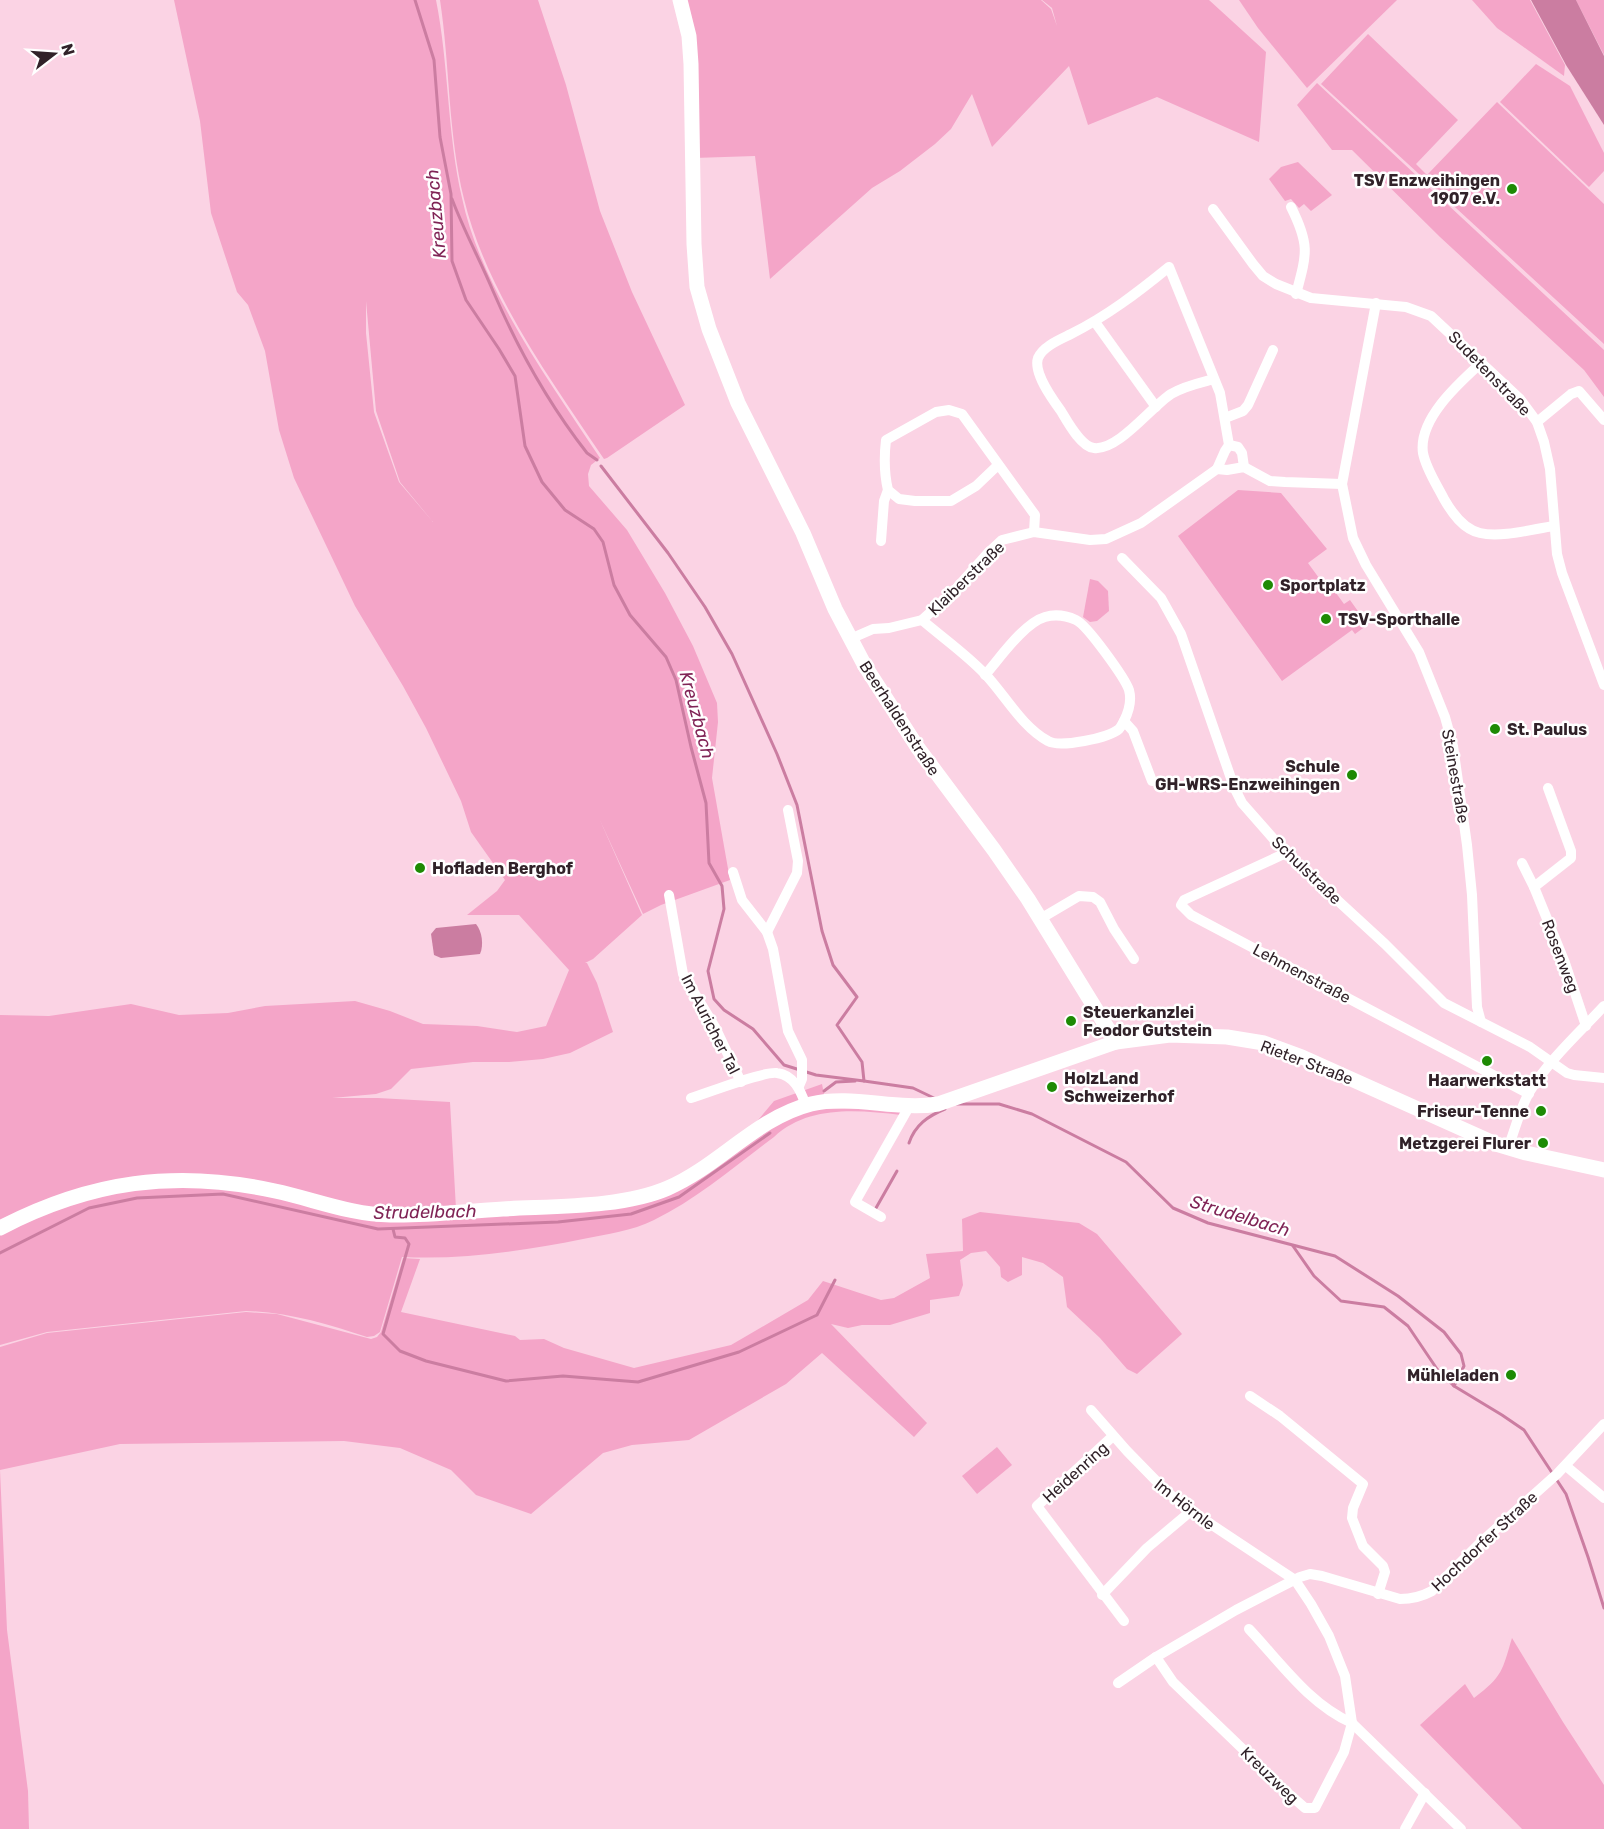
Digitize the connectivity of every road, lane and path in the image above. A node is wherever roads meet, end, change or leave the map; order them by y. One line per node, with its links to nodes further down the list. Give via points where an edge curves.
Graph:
1 (680, 0): 25 (street, Beerhaldenstraße, via 691,64 695,271 704,313 756,443)
2 (1291, 207): 4 (street, via 1305,243)
3 (1213, 209): 4 (street, Sudetenstraße, via 1263,276)
4 (1296, 294): 5 (street, Sudetenstraße)
5 (1376, 303): 8 (street, Sudetenstraße, via 1406,307 1431,316); 18 (street, Steinestraße)
6 (1095, 322): 9 (street, via 1168,267); 10 (street); 10 (street, via 1059,340 1038,358 1037,366 1047,392 1075,432 1093,448 1105,446 1127,433)
7 (1273, 350): 11 (street, via 1248,405)
8 (1481, 363): 13 (street, Sudetenstraße, via 1521,399); 20 (street, via 1452,390 1430,423 1424,437 1426,462 1451,512 1479,533)
9 (1214, 379): 10 (street, via 1180,389); 11 (street)
10 (1156, 407)
11 (1225, 418): 14 (street)
12 (1604, 420): 13 (street, via 1579,391)
13 (1537, 422): 20 (street, Sudetenstraße, via 1550,469)
14 (1229, 446): 16 (street, via 1238,447); 17 (street)
15 (998, 465): 19 (street, via 976,486 951,501 899,499); 19 (street, via 962,414 936,412 886,440); 21 (street, via 1035,515)
16 (1244, 467): 17 (street); 18 (street, via 1270,481)
17 (1217, 469): 21 (street, Klaiberstraße, via 1141,523 1106,539)
18 (1341, 483): 41 (street, Steinestraße, via 1353,538 1419,652 1453,746 1467,844)
19 (888, 490): 22 (street)
20 (1554, 526): 27 (street, Sudetenstraße, via 1562,573)
21 (1034, 532): 24 (street, Klaiberstraße, via 1002,540)
22 (881, 541)
23 (1122, 558): 32 (street, Schulstraße, via 1161,598 1181,634 1234,787 1242,803)
24 (922, 620): 25 (street, Klaiberstraße, via 873,629); 26 (street)
25 (850, 639): 37 (street, Beerhaldenstraße, via 918,748)
26 (986, 675): 28 (street, via 1027,723 1058,745 1111,733); 28 (street, via 1036,621 1062,616 1078,621 1129,689)
27 (1604, 685)
28 (1124, 721): 29 (street, via 1133,731)
29 (1152, 781)
30 (1548, 788): 35 (street, via 1571,858)
31 (788, 810): 38 (street, via 797,873)
32 (1286, 853): 41 (street, Schulstraße, via 1444,1003); 48 (street, Lehmenstraße, via 1181,904 1191,915)
33 (1522, 863): 35 (street, Rosenweg)
34 (733, 872): 38 (street, via 742,900)
35 (1534, 887): 42 (street, Rosenweg)
36 (669, 895): 46 (street, Im Auricher Tal, via 683,974 715,1027)
37 (1040, 919): 39 (street, via 1079,896 1093,897); 43 (street, Beerhaldenstraße)
38 (767, 932): 47 (street, via 788,1031 802,1060)
39 (1134, 958)
40 (1604, 1006): 42 (street)
41 (1481, 1022): 44 (street, Schulstraße, via 1537,1050)
42 (1586, 1026): 44 (street)
43 (1116, 1042): 50 (street, Rieter Straße, via 954,1100); 52 (street, Rieter Straße, via 1192,1035 1264,1043)
44 (1551, 1062): 45 (street, Schulstraße, via 1574,1075); 48 (street)
45 (1604, 1078)
46 (741, 1082): 47 (street, via 775,1072); 49 (street)
47 (801, 1083): 51 (street)
48 (1529, 1094): 52 (street)
49 (691, 1098)
50 (910, 1105): 51 (street, Rieter Straße, via 846,1101); 54 (street, via 855,1202)
51 (806, 1106): 55 (street, Rieter Straße, via 770,1120 717,1160 670,1187 633,1198 566,1206 380,1215 233,1182 173,1180 90,1191)
52 (1508, 1148): 53 (street, Rieter Straße)
53 (1604, 1170)
54 (875, 1214)
55 (0, 1228)
56 (1250, 1396): 64 (street, via 1363,1484 1352,1518 1363,1546 1383,1566 1385,1572)
57 (1091, 1410): 59 (street, Im Hörnle)
58 (1604, 1425): 60 (street, Hochdorfer Straße)
59 (1113, 1436): 62 (street, Im Hörnle); 65 (street, Heidenring, via 1037,1506)
60 (1562, 1470): 61 (street); 64 (street, Hochdorfer Straße, via 1432,1591 1412,1599)
61 (1604, 1498)
62 (1191, 1512): 63 (street, Im Hörnle); 65 (street, via 1147,1548)
63 (1295, 1580): 64 (street, Hochdorfer Straße, via 1310,1574 1322,1576); 68 (street, Hochdorfer Straße); 70 (street, Kreuzweg, via 1329,1636 1345,1677)
64 (1378, 1594)
65 (1102, 1595): 66 (street, Heidenring)
66 (1124, 1622)
67 (1249, 1629): 70 (street, via 1309,1695)
68 (1156, 1657): 69 (street, Hochdorfer Straße); 70 (street, Kreuzweg, via 1173,1682 1305,1808 1315,1808 1344,1752)
69 (1118, 1683)
70 (1352, 1723): 71 (street)
71 (1425, 1793): 72 (street); 73 (street)
72 (1404, 1829)
73 (1461, 1829)

